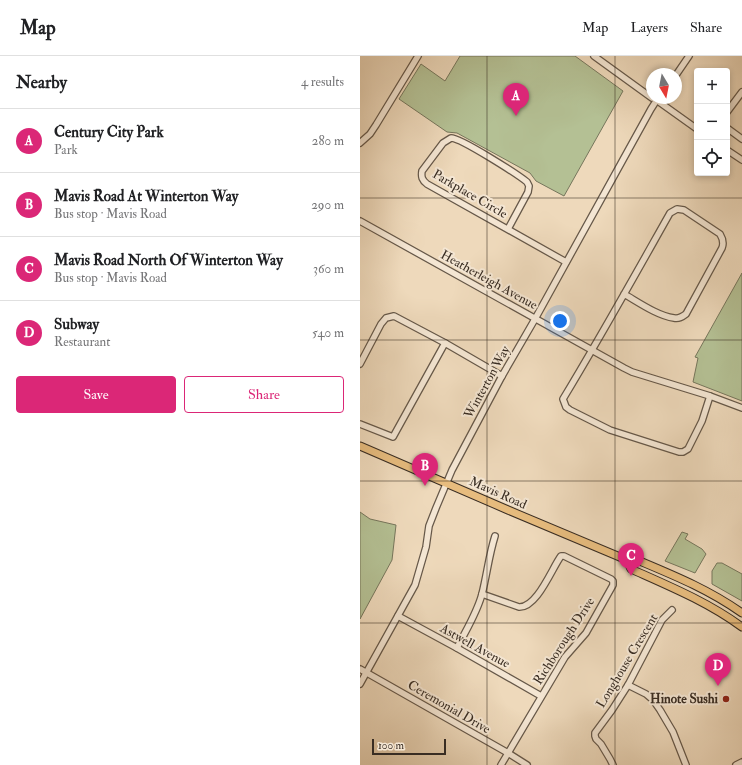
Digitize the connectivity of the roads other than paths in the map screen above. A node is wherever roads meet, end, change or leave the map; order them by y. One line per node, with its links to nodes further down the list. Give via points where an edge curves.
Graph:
1 (418, 56): 13 (street, via 376,125)
2 (594, 56): 6 (street)
3 (689, 56): 4 (street)
4 (681, 68)
5 (742, 92): 9 (street)
6 (646, 93)
7 (652, 104): 18 (street, Winterton Way)
8 (662, 104): 10 (street)
9 (730, 108)
10 (694, 127)
11 (730, 130): 12 (street)
12 (742, 139)
13 (360, 143)
14 (730, 152): 15 (street)
15 (742, 160)
16 (360, 221): 20 (street, Heatherleigh Avenue)
17 (508, 229): 17 (street, Parkplace Circle, via 528,192 526,182 457,139 451,138 445,142 422,171 423,182); 18 (street, Parkplace Circle)
18 (566, 262): 20 (street, Winterton Way)
19 (624, 294): 19 (street, via 660,314 675,319 682,318 722,248 723,238 684,210 673,211); 22 (street)
20 (535, 319): 22 (street, Heatherleigh Avenue); 24 (street, Winterton Way)
21 (445, 343): 23 (street, via 394,316 386,318 381,324); 24 (street); 27 (street, via 393,437)
22 (593, 351): 25 (street, Heatherleigh Avenue, via 632,372); 25 (street, via 564,399 566,407 570,410 610,430 683,452 688,449 702,421)
23 (360, 364)
24 (502, 376): 29 (street, Winterton Way)
25 (710, 396): 26 (street, Heatherleigh Avenue)
26 (742, 408)
27 (360, 424)
28 (360, 446): 29 (main road, Mavis Road)
29 (446, 483): 31 (main road, Mavis Road); 35 (street, Winterton Way, via 429,526 426,548 415,585)
30 (496, 536): 32 (street, via 491,548)
31 (627, 560): 34 (main road, Mavis Road, via 635,558 707,590); 36 (main road, Mavis Road, via 631,569 680,590)
32 (482, 594): 37 (street); 42 (street, Richborough Drive, via 519,607 526,606 543,587 561,556 614,581 586,633 565,657)
33 (672, 610): 41 (street, Longhouse Crescent, via 662,620)
34 (742, 613)
35 (398, 616): 37 (street, Astwell Avenue); 39 (street, Winterton Way)
36 (742, 627)
37 (457, 648): 42 (street, Astwell Avenue)
38 (360, 669): 39 (street, Ceremonial Drive)
39 (367, 672): 40 (street, Winterton Way); 43 (street, Ceremonial Drive)
40 (360, 684)
41 (628, 685): 47 (street, Longhouse Crescent, via 595,733 596,739); 48 (street, via 653,700 673,732)
42 (541, 696): 43 (street, Richborough Drive)
43 (508, 753): 45 (street, Richborough Drive); 46 (street, Ceremonial Drive)
44 (742, 762): 49 (street)
45 (501, 765)
46 (527, 765)
47 (613, 765)
48 (686, 765)
49 (736, 765)

